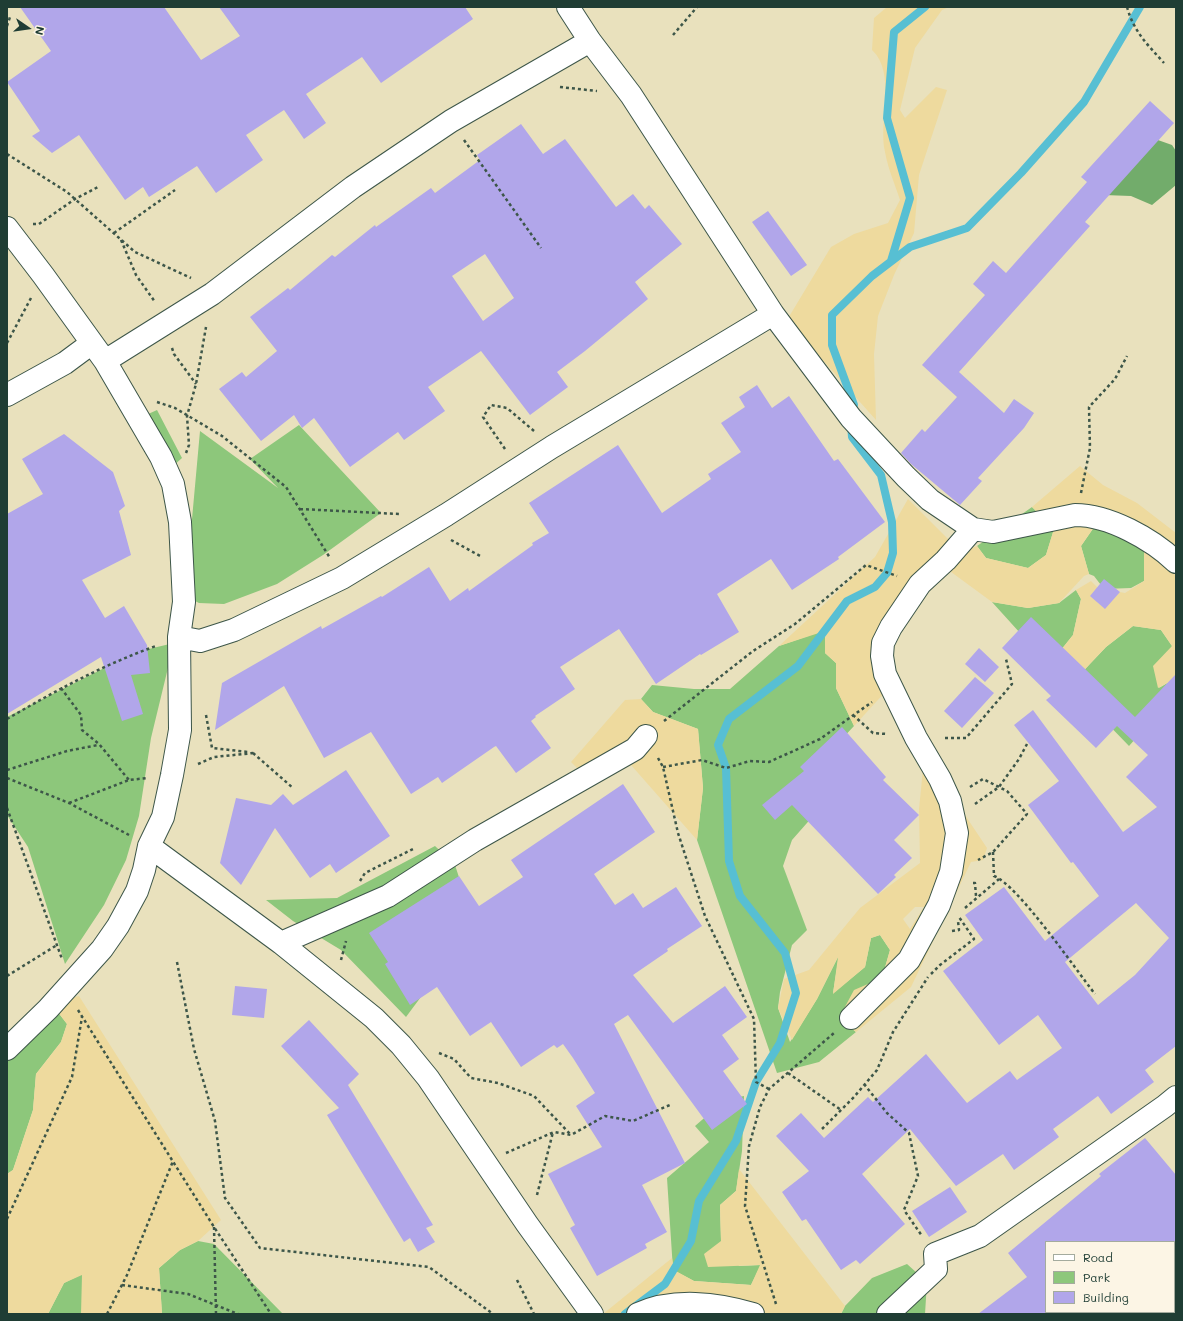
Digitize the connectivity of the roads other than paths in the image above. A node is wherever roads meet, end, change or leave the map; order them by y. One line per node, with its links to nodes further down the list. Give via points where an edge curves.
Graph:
1 (568, 7): 2 (street)
2 (590, 41): 4 (street, via 631,95); 6 (street, via 451,122 353,187 212,294)
3 (7, 228): 5 (street)
4 (773, 314): 8 (street, via 851,418 930,500); 10 (street, via 552,447 342,578 234,630 200,641)
5 (92, 343): 6 (street); 7 (street, via 65,363)
6 (105, 361): 10 (street, via 148,434 173,484 180,522 184,602)
7 (7, 395)
8 (972, 529): 9 (street, via 993,532 1075,515 1087,515 1128,529); 14 (street, via 946,560 920,584 891,627 883,643 882,656 885,674 912,730 940,779 955,819 957,833 951,872 939,905 909,960)
9 (1176, 562)
10 (179, 637): 12 (street, via 180,730 163,817)
11 (646, 736): 13 (street, via 635,748 475,840 388,896)
12 (149, 846): 13 (street); 15 (street, via 137,891 102,949)
13 (281, 943): 17 (street, via 374,1018 401,1045 428,1078 527,1224)
14 (850, 1018)
15 (7, 1048)
16 (1176, 1096): 20 (street, via 980,1236 935,1254 936,1269)
17 (592, 1314)
18 (638, 1314): 19 (street, via 653,1307 678,1303 734,1308)
19 (753, 1314)
20 (888, 1314)

